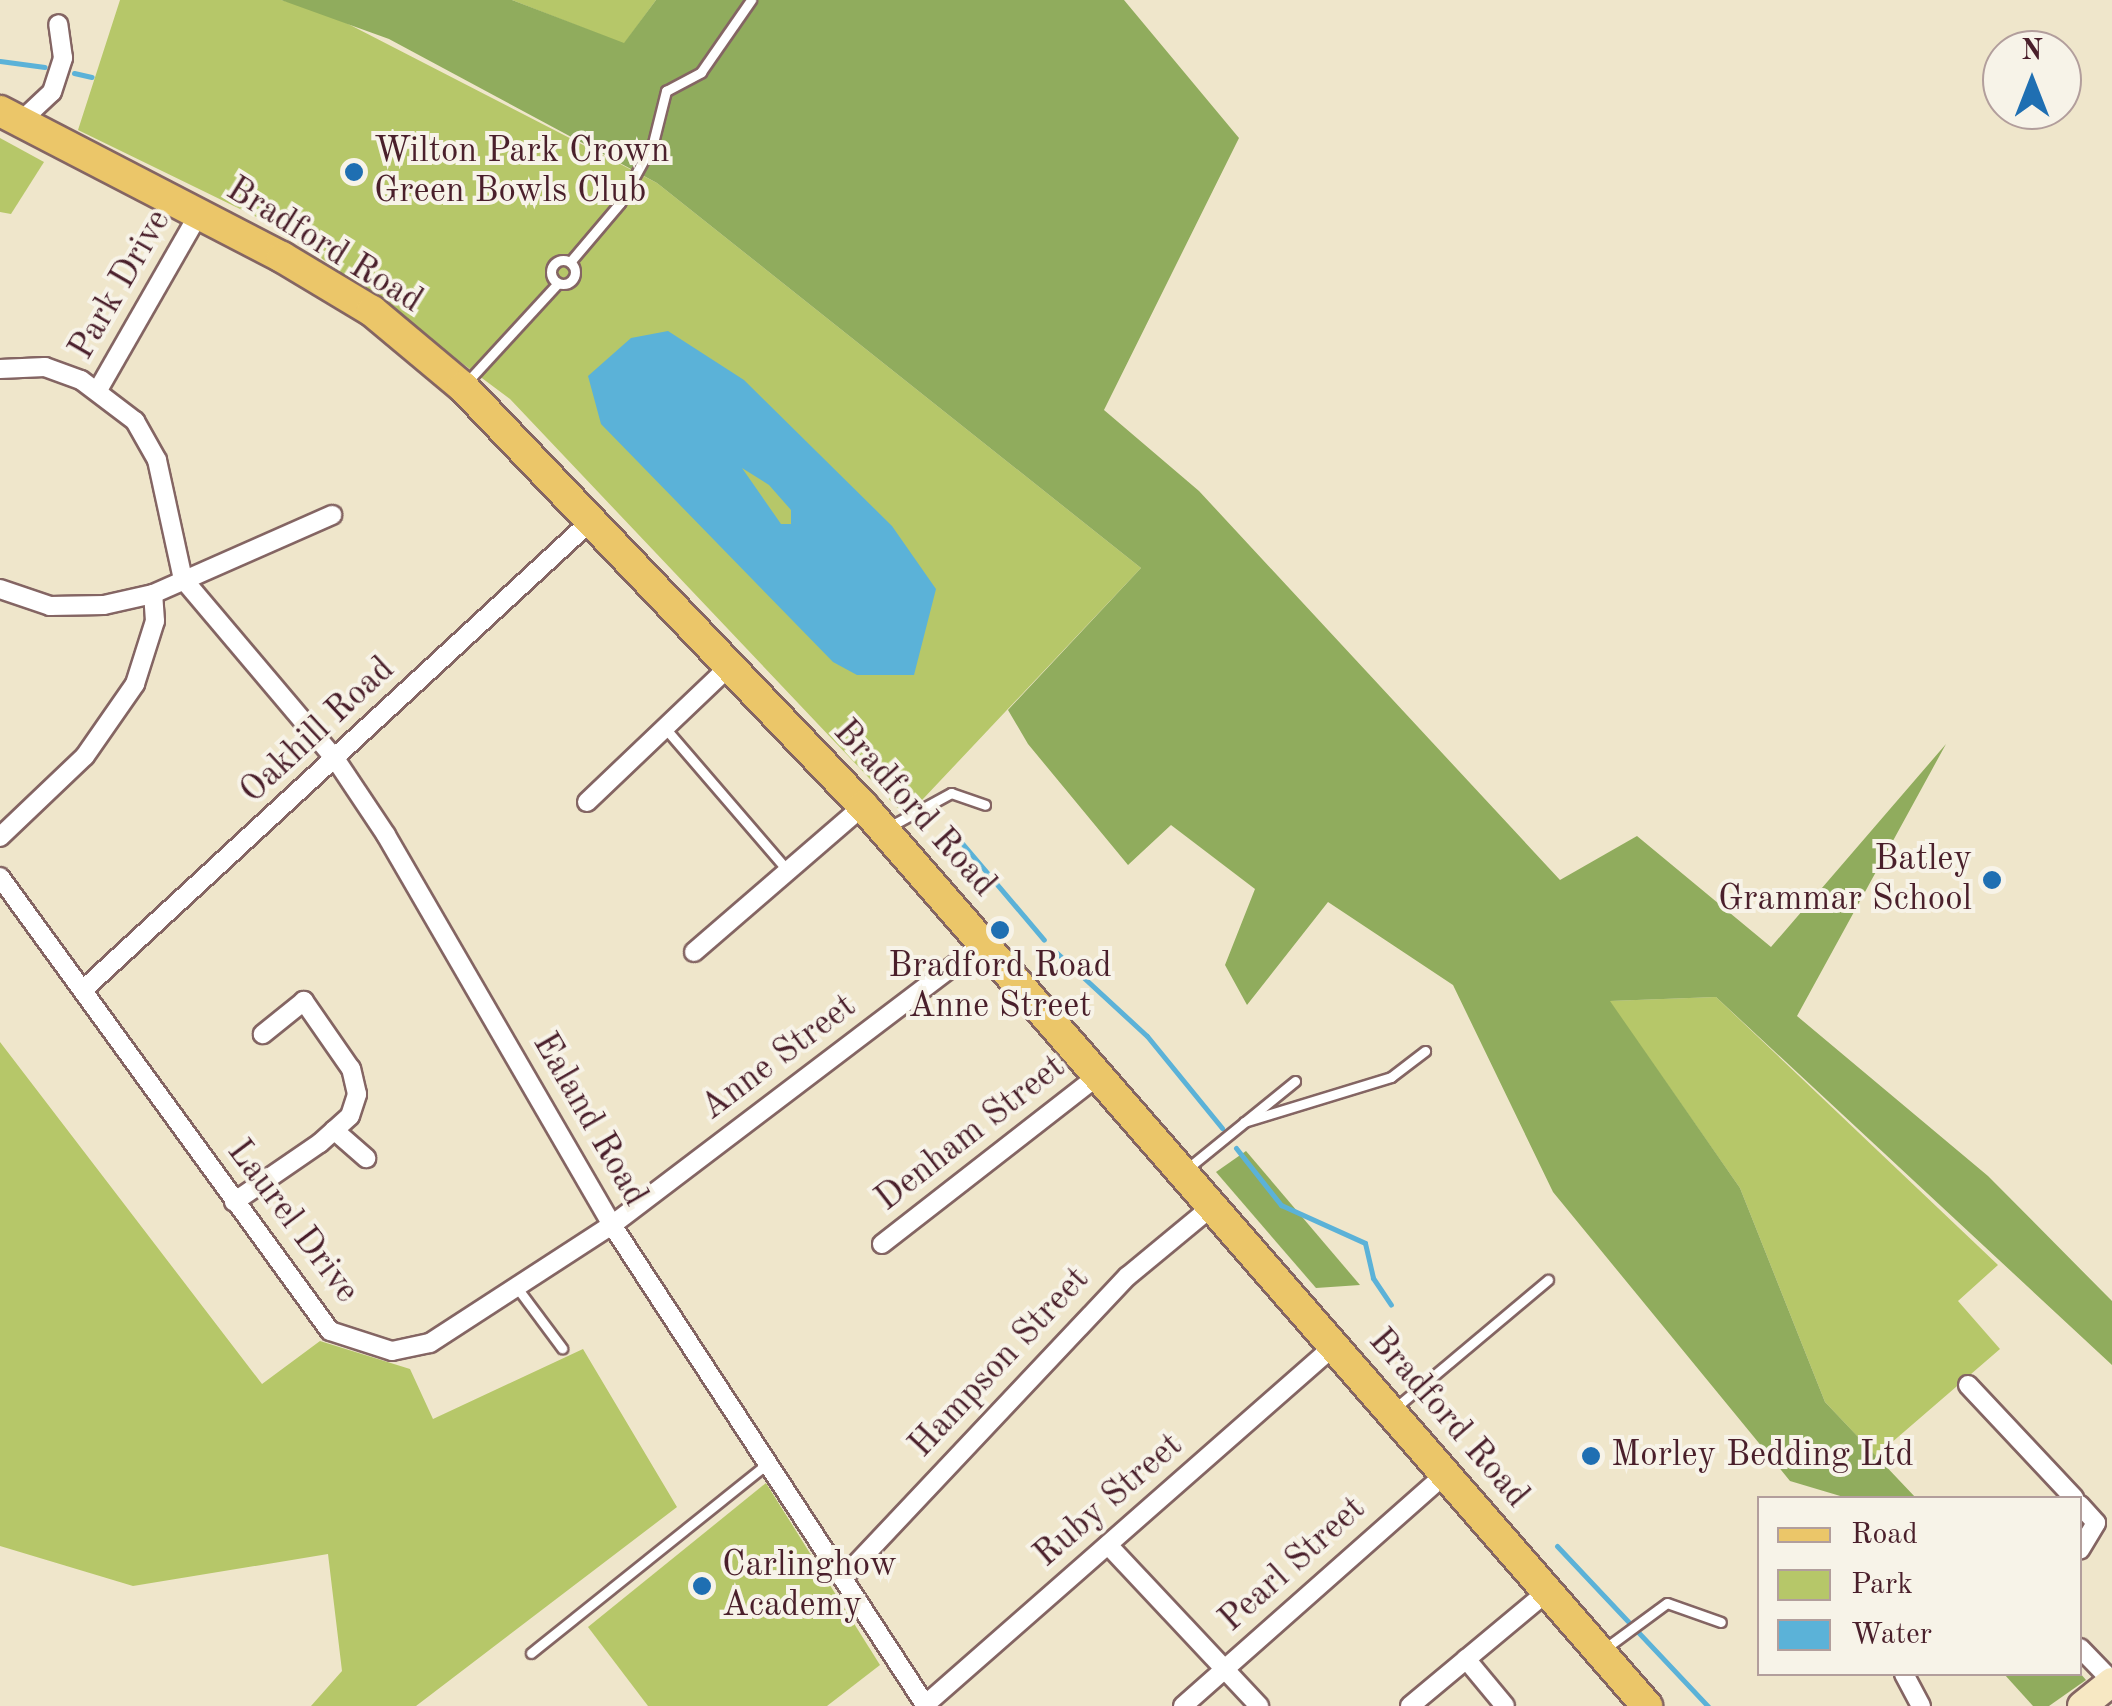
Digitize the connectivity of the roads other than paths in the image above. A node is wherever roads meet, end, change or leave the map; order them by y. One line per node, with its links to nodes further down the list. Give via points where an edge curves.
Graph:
1 (751, 0): 5 (lane, via 701,72 666,91 654,143)
2 (58, 24): 3 (street, via 64,58 52,92)
3 (10, 116): 4 (main road, Bradford Road)
4 (200, 212): 8 (main road, Bradford Road, via 372,311); 9 (street, Park Drive)
5 (570, 262): 6 (lane, via 573,278); 6 (lane, via 552,267)
6 (558, 283): 8 (lane)
7 (0, 369): 9 (street, via 45,367)
8 (462, 387): 11 (main road, Bradford Road)
9 (98, 390): 12 (street, via 135,422 157,460)
10 (332, 514): 12 (street)
11 (595, 517): 15 (main road, Bradford Road); 17 (street, Oakhill Road)
12 (184, 579): 14 (street); 17 (street, Ealand Road)
13 (0, 589): 14 (street, via 50,606)
14 (152, 594): 22 (street, via 155,621 134,684 85,756)
15 (732, 664): 16 (street); 20 (main road, Bradford Road)
16 (665, 728): 18 (street); 23 (lane)
17 (336, 760): 27 (street, Oakhill Road); 38 (street, Ealand Road)
18 (587, 802)
19 (985, 805): 21 (lane, via 951,793)
20 (864, 806): 21 (main road, Bradford Road); 23 (street)
21 (885, 830): 25 (main road, Bradford Road)
22 (0, 838)
23 (788, 871): 26 (street)
24 (0, 877): 27 (street, Laurel Drive)
25 (984, 943): 30 (main road, Bradford Road); 38 (street, Anne Street)
26 (694, 952)
27 (83, 990): 36 (street, Laurel Drive)
28 (263, 1034): 33 (street, via 304,1001 352,1069 356,1094)
29 (1424, 1051): 32 (lane, via 1391,1077)
30 (1100, 1074): 35 (main road, Bradford Road); 39 (street, Denham Street)
31 (1295, 1081): 32 (lane)
32 (1244, 1122): 35 (lane)
33 (334, 1130): 34 (street); 36 (street)
34 (366, 1158)
35 (1186, 1170): 37 (main road, Bradford Road)
36 (234, 1202): 41 (street, Laurel Drive, via 330,1331 360,1344 430,1344)
37 (1216, 1204): 42 (main road, Bradford Road); 52 (street, Hampson Street, via 1128,1276)
38 (612, 1224): 41 (street, Laurel Drive); 46 (street, Ealand Road)
39 (882, 1244)
40 (1548, 1280): 45 (lane)
41 (518, 1289): 43 (lane)
42 (1335, 1345): 45 (main road, Bradford Road); 50 (street, Ruby Street)
43 (562, 1348)
44 (1968, 1384): 48 (street)
45 (1392, 1411): 47 (main road, Bradford Road)
46 (768, 1463): 52 (street, Ealand Road); 57 (lane)
47 (1446, 1473): 53 (main road, Bradford Road); 59 (street, Pearl Street)
48 (2072, 1496)
49 (2082, 1507): 51 (street, via 2096,1523)
50 (1108, 1544): 59 (street); 62 (street, Ruby Street)
51 (2082, 1547)
52 (843, 1578): 62 (street, Ealand Road)
53 (1548, 1591): 55 (main road, Bradford Road); 58 (street)
54 (1722, 1622): 55 (lane, via 1667,1603)
55 (1611, 1643): 67 (main road, Bradford Road)
56 (2082, 1650): 61 (street)
57 (531, 1652)
58 (1466, 1660): 65 (street); 66 (street)
59 (1225, 1669): 63 (street, Pearl Street); 64 (street)
60 (1905, 1676): 68 (street)
61 (2112, 1682): 69 (street)
62 (926, 1706)
63 (1183, 1706)
64 (1259, 1706)
65 (1410, 1706)
66 (1505, 1706)
67 (1647, 1706)
68 (1921, 1706)
69 (2082, 1706)

